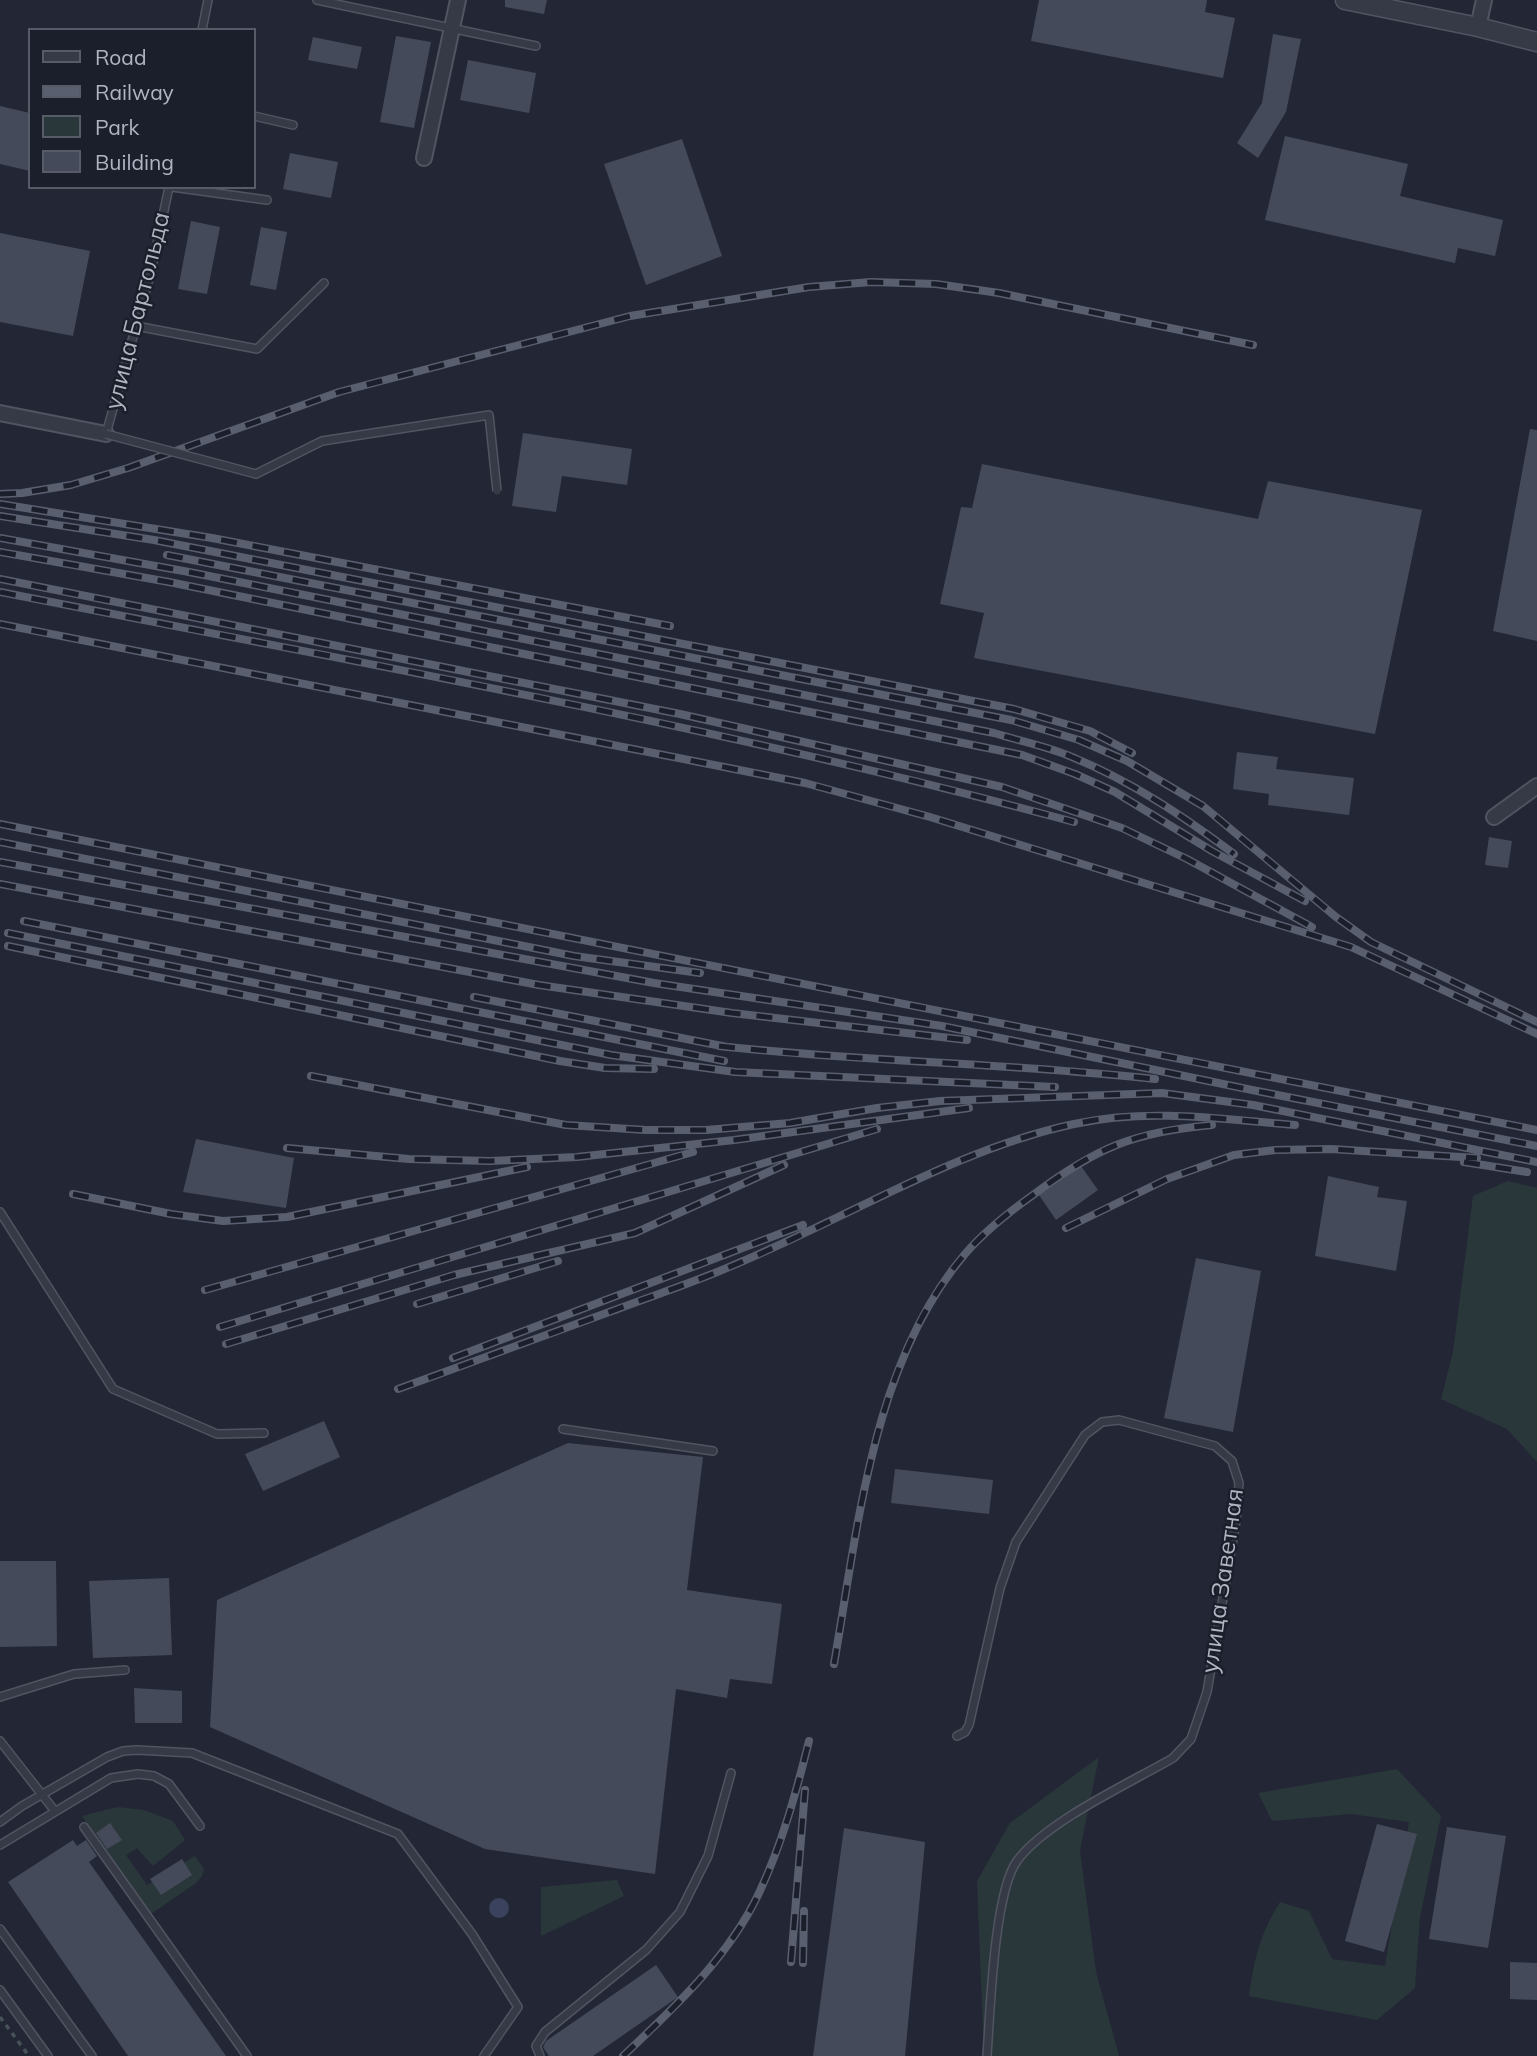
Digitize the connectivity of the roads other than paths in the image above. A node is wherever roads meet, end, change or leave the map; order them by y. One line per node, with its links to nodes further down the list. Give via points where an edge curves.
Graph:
1 (208, 0): 7 (lane)
2 (317, 0): 8 (lane)
3 (458, 0): 8 (street)
4 (1346, 0): 6 (street)
5 (1484, 0): 6 (street)
6 (1478, 27): 9 (street)
7 (202, 28)
8 (452, 28): 10 (lane); 13 (street)
9 (1537, 42)
10 (536, 46)
11 (256, 116): 12 (lane)
12 (293, 125)
13 (424, 158)
14 (170, 189): 18 (lane, улица Бартольда)
15 (184, 189): 16 (lane)
16 (267, 201)
17 (324, 283): 18 (lane, via 257,349)
18 (136, 326): 20 (lane, улица Бартольда)
19 (0, 413): 20 (street)
20 (106, 433): 21 (lane, bridge, via 256,474 322,441 489,415)
21 (496, 491)
22 (1537, 786): 23 (street)
23 (1494, 817)
24 (0, 1212): 26 (lane, via 113,1390 217,1434)
25 (563, 1429): 27 (lane)
26 (264, 1433)
27 (713, 1451)
28 (125, 1670): 29 (lane, via 75,1674)
29 (0, 1697)
30 (957, 1736): 46 (lane, улица Заветная, via 969,1725 1000,1588 1016,1542 1085,1435 1102,1422 1119,1420 1215,1446 1232,1461 1239,1483 1236,1521 1207,1692 1191,1740 1173,1758 1040,1836 1015,1862 1003,1895)
31 (0, 1741): 33 (lane)
32 (731, 1773): 45 (lane, via 708,1856 680,1912 646,1950 545,2032 536,2046)
33 (43, 1794): 34 (lane); 35 (lane); 44 (lane, via 123,1751 192,1753 398,1835 472,1934 518,2007)
34 (54, 1810): 36 (lane, via 111,1778 138,1774 169,1784); 38 (lane)
35 (0, 1822)
36 (200, 1826)
37 (84, 1827): 43 (lane)
38 (0, 1845)
39 (0, 1929): 42 (lane)
40 (0, 1990): 41 (lane)
41 (48, 2056)
42 (92, 2056)
43 (247, 2056)
44 (484, 2056)
45 (540, 2056)
46 (987, 2056)

